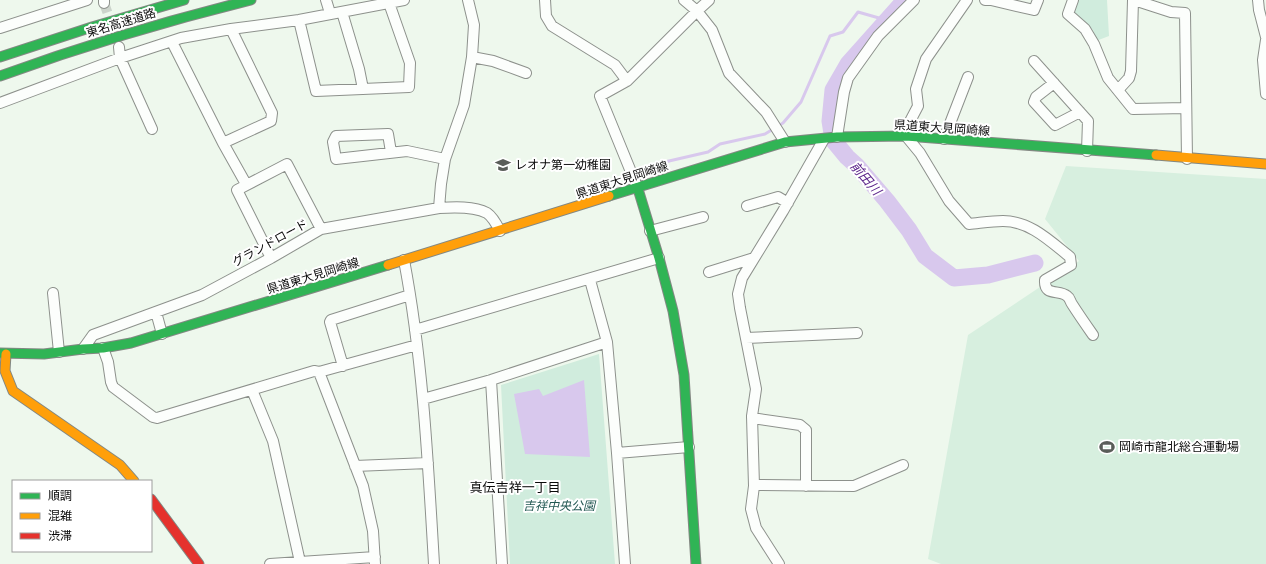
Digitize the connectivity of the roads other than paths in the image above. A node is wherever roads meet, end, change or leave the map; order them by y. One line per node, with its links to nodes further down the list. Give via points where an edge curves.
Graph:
1 (87, 0): 22 (street)
2 (184, 0): 27 (main road, 東名高速道路, via 48,40)
3 (251, 0): 31 (main road, 東名高速道路, via 139,29)
4 (404, 0): 17 (street)
5 (468, 0): 28 (street, via 474,26)
6 (545, 0): 33 (street, via 546,16 552,26 615,65)
7 (684, 0): 18 (street)
8 (709, 0): 18 (street)
9 (914, 0): 43 (street, via 878,36 848,78)
10 (967, 0): 42 (street, via 926,59 916,89 918,106 907,128)
11 (985, 0): 12 (street, via 1034,10)
12 (1038, 0)
13 (1073, 0): 36 (street, via 1068,14 1085,29 1108,78)
14 (1133, 0): 36 (street, via 1130,78); 39 (street, via 1171,12 1185,13)
15 (1258, 0): 24 (street)
16 (326, 1): 20 (street)
17 (389, 3): 19 (street); 35 (street, via 410,63 409,87)
18 (697, 11): 33 (street); 46 (street, via 712,30 729,72 766,112)
19 (342, 12): 20 (street); 35 (street, via 360,69)
20 (330, 14): 21 (street)
21 (299, 20): 23 (street); 35 (street, via 316,91)
22 (0, 28)
23 (231, 30): 25 (street, via 181,38); 47 (street, via 272,113 271,121)
24 (1266, 38): 37 (street, via 1263,60)
25 (172, 42): 26 (street); 47 (street)
26 (120, 52): 38 (street); 41 (street)
27 (0, 57)
28 (472, 57): 30 (street, via 494,61); 51 (street, via 464,105)
29 (1034, 61): 34 (street)
30 (526, 73)
31 (0, 76)
32 (968, 77): 45 (street)
33 (627, 82): 54 (street, via 600,96)
34 (1054, 82): 40 (street); 40 (street, via 1036,97 1034,102 1055,125)
35 (363, 89)
36 (1118, 90): 39 (street, via 1134,109)
37 (1266, 94)
38 (0, 103)
39 (1186, 108): 50 (street)
40 (1080, 112): 48 (street, via 1088,121)
41 (152, 129)
42 (906, 136): 43 (main road, 県道東大見岡崎線); 45 (main road, 県道東大見岡崎線); 74 (street, via 920,153 949,201 969,224 1004,221 1026,225 1070,257 1071,265 1045,280 1045,286 1052,293 1068,296)
43 (837, 137): 44 (main road, 県道東大見岡崎線)
44 (824, 139): 46 (main road, 県道東大見岡崎線); 55 (street)
45 (944, 139): 48 (main road, 県道東大見岡崎線)
46 (785, 142): 54 (main road, 県道東大見岡崎線)
47 (223, 143): 53 (street)
48 (1087, 151): 50 (main road, 県道東大見岡崎線)
49 (391, 152): 49 (street, via 336,159 333,142 336,136 388,134); 51 (street, via 407,152)
50 (1187, 158): 52 (main road, 県道東大見岡崎線)
51 (445, 159): 57 (street)
52 (1266, 164)
53 (246, 184): 59 (street, via 288,164); 62 (street, via 237,190)
54 (638, 189): 60 (main road); 61 (main road, 県道東大見岡崎線)
55 (788, 203): 56 (street, via 778,197); 64 (street)
56 (748, 206)
57 (439, 208): 59 (street, グランドロード); 61 (street, グランドロード, via 471,208 487,213)
58 (703, 217): 60 (street)
59 (321, 229): 62 (street, グランドロード)
60 (650, 231): 63 (main road)
61 (500, 232): 65 (main road, 県道東大見岡崎線)
62 (271, 258): 70 (street, グランドロード, via 202,295)
63 (659, 258): 67 (street); 88 (main road, via 674,311 684,375)
64 (754, 258): 66 (street); 75 (street, via 742,278 738,294)
65 (404, 260): 69 (street); 73 (main road, 県道東大見岡崎線)
66 (709, 272)
67 (590, 280): 71 (street); 76 (street)
68 (53, 294): 80 (street)
69 (410, 295): 71 (street); 82 (street, via 331,320)
70 (156, 312): 73 (street); 79 (street, グランドロード, via 93,335)
71 (415, 330): 77 (street)
72 (857, 333): 75 (street)
73 (162, 334): 78 (main road, 県道東大見岡崎線)
74 (1093, 335)
75 (746, 338): 87 (street, via 756,389)
76 (607, 342): 84 (street); 89 (street)
77 (417, 346): 82 (street); 86 (street)
78 (103, 348): 79 (main road, 県道東大見岡崎線); 85 (street, via 113,387 153,417 157,418)
79 (83, 349): 80 (main road, 県道東大見岡崎線)
80 (59, 352): 81 (main road, 県道東大見岡崎線)
81 (3, 353): 93 (main road, via 4,371 13,391 120,465)
82 (343, 366): 83 (street)
83 (319, 372): 85 (street, via 314,371); 92 (street)
84 (491, 380): 86 (street); 102 (street)
85 (252, 390): 98 (street, via 273,442)
86 (423, 399): 90 (street)
87 (752, 418): 94 (street); 95 (street, via 800,424 806,430)
88 (690, 446): 89 (street); 104 (main road)
89 (617, 453): 103 (street)
90 (428, 463): 92 (street); 101 (street)
91 (903, 465): 95 (street, via 854,486)
92 (355, 466): 97 (street, via 363,486 373,531)
93 (133, 480)
94 (754, 485): 95 (street); 105 (street, via 752,509 756,528)
95 (806, 486)
96 (152, 500): 99 (main road)
97 (375, 561): 98 (street)
98 (300, 562): 100 (street)
99 (200, 564)
100 (270, 564)
101 (434, 564)
102 (502, 564)
103 (625, 564)
104 (696, 564)
105 (779, 564)

